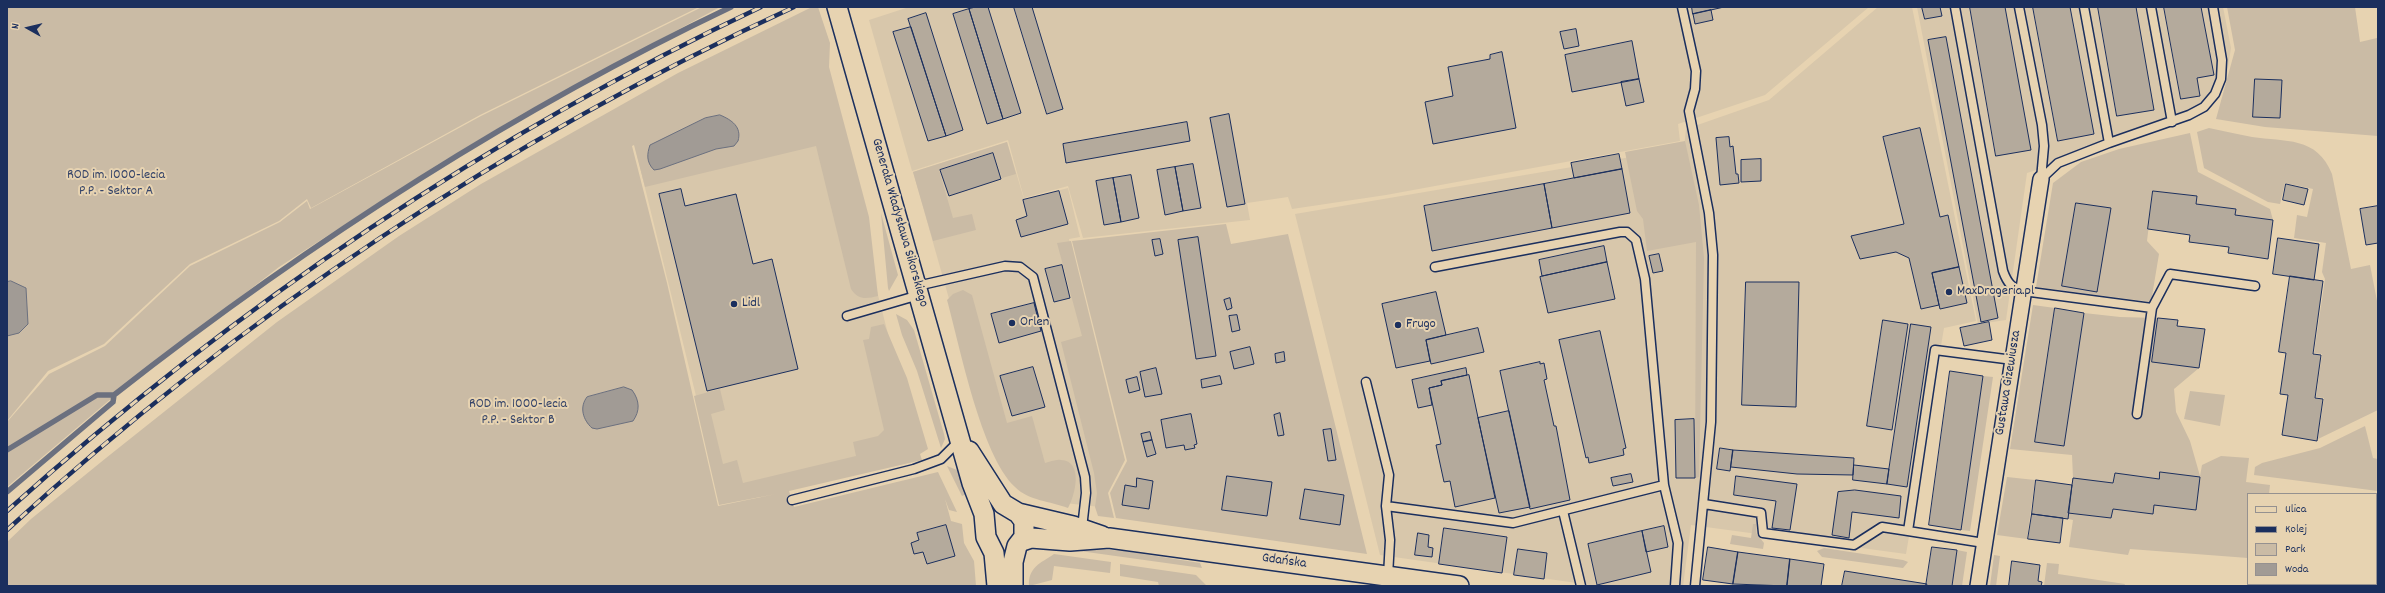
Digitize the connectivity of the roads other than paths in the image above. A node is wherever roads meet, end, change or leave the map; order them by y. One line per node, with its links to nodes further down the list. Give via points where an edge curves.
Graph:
1 (837, 7): 13 (street, Generała Władysława Sikorskiego)
2 (1682, 7): 23 (lane, via 1696,72 1689,110 1709,213 1713,255 1711,422)
3 (1955, 7): 14 (lane, via 2003,271 2007,283)
4 (2019, 7): 10 (lane, via 2042,125 2044,146)
5 (2084, 7): 9 (lane)
6 (2151, 7): 8 (lane)
7 (2213, 7): 8 (lane, via 2222,60 2221,79 2215,94 2204,107)
8 (2172, 122): 9 (lane)
9 (2109, 143): 10 (lane, via 2058,163)
10 (2041, 179): 14 (street, Gustawa Gizewiusza)
11 (1435, 267): 21 (lane, via 1620,232 1631,234 1636,240 1645,279)
12 (2255, 286): 15 (lane, via 2170,274)
13 (918, 291): 16 (lane); 20 (street, Generała Władysława Sikorskiego); 28 (lane, via 1005,266 1020,267 1033,277 1085,477)
14 (2023, 291): 15 (lane); 17 (street, Gustawa Gizewiusza)
15 (2152, 308): 19 (lane)
16 (847, 316)
17 (2013, 360): 29 (lane, via 1935,350); 32 (street, Gustawa Gizewiusza)
18 (1366, 382): 24 (lane, via 1389,475)
19 (2136, 414)
20 (962, 439): 22 (lane, via 941,459 914,469); 25 (street, Generała Władysława Sikorskiego, via 999,498); 27 (street, Generała Władysława Sikorskiego, via 972,483)
21 (1664, 485): 26 (lane); 39 (lane, via 1678,543)
22 (792, 500)
23 (1704, 504): 29 (lane, via 1761,513 1763,533 1854,545 1882,527); 40 (lane)
24 (1386, 506): 26 (lane, via 1514,523); 34 (lane, via 1390,540)
25 (1013, 511): 27 (street, via 997,510); 28 (street, Gdańska); 31 (street, Generała Władysława Sikorskiego, via 1025,526)
26 (1563, 511): 38 (lane)
27 (986, 523): 33 (street, Generała Władysława Sikorskiego, via 985,533)
28 (1082, 528): 30 (street, Gdańska)
29 (1908, 532): 32 (lane)
30 (1109, 538): 31 (street, Gdańska, via 1070,541 1031,538); 34 (street, Gdańska)
31 (1020, 543): 33 (street, via 1005,550); 36 (street, Generała Władysława Sikorskiego, via 1012,562)
32 (1984, 544): 41 (street, Gustawa Gizewiusza)
33 (991, 545): 35 (street, Generała Władysława Sikorskiego, via 996,563)
34 (1388, 576): 37 (street, Gdańska)
35 (997, 586)
36 (1013, 586)
37 (1459, 586)
38 (1581, 586)
39 (1675, 586)
40 (1695, 586)
41 (1978, 586)

